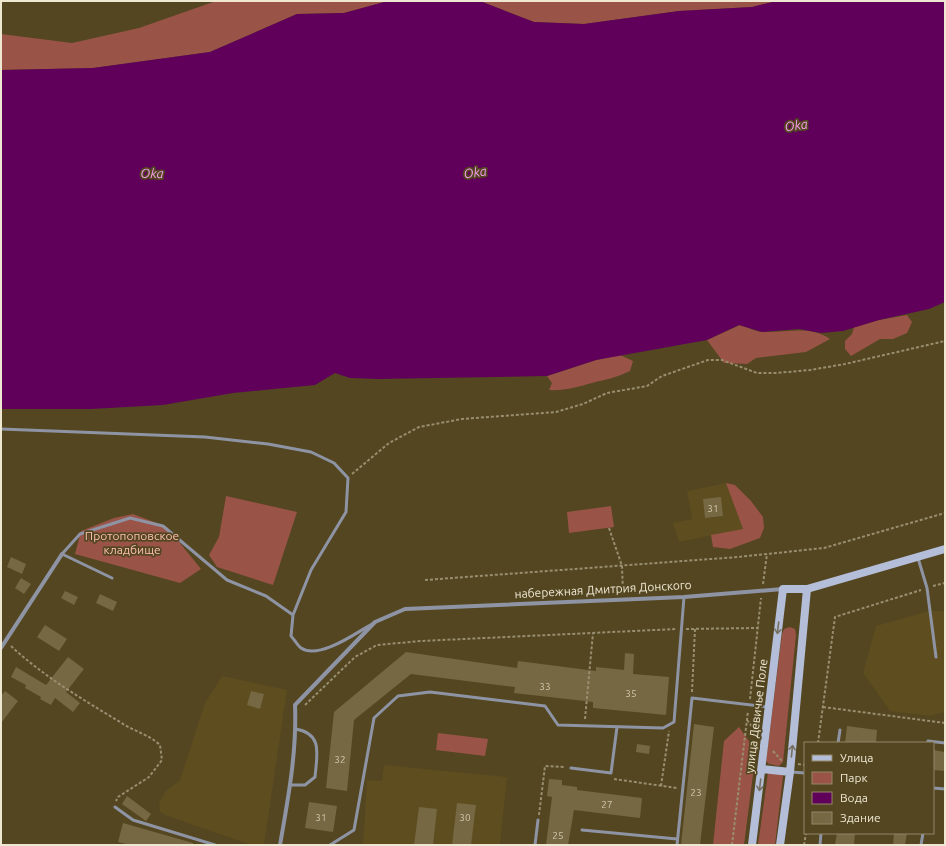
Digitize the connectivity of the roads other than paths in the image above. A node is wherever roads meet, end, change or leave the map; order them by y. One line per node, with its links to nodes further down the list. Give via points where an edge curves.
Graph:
1 (1, 429): 9 (lane, via 205,437 311,452 334,463 348,478 346,512 311,570)
2 (945, 549): 4 (street, набережная Дмитрия Донского)
3 (62, 554): 5 (lane); 9 (lane, via 80,534 130,518 163,526 227,580 266,596); 11 (street)
4 (918, 556): 7 (street, набережная Дмитрия Донского); 12 (lane, via 927,588)
5 (112, 578)
6 (783, 589): 7 (street, набережная Дмитрия Донского); 8 (street, набережная Дмитрия Донского); 13 (street, улица Девичье Поле, one-way to 13)
7 (807, 589): 22 (street, one-way to 7)
8 (684, 597): 10 (street, набережная Дмитрия Донского, via 405,609); 14 (lane, via 674,722 663,728)
9 (293, 615): 10 (lane, via 291,636 301,648 315,652 346,639)
10 (375, 622): 15 (street, набережная Дмитрия Донского, via 295,705)
11 (1, 648)
12 (936, 657)
13 (769, 707): 21 (street, улица Девичье Поле); 32 (lane, via 692,698)
14 (617, 727): 20 (lane, via 610,774); 35 (lane, via 558,725 545,706 430,692 398,696 374,718 354,830)
15 (296, 729): 24 (street); 24 (lane, via 306,731 316,742 315,777 305,785)
16 (840, 730): 18 (lane)
17 (928, 741): 19 (lane)
18 (838, 742)
19 (945, 743)
20 (571, 768)
21 (762, 769): 22 (street); 38 (street, улица Девичье Поле, one-way to 38)
22 (790, 772): 23 (lane); 39 (street)
23 (804, 773)
24 (290, 785): 34 (street)
25 (934, 788): 26 (lane)
26 (945, 789)
27 (115, 807): 33 (lane, via 133,820)
28 (538, 820): 36 (lane)
29 (582, 830): 32 (lane)
30 (821, 834): 40 (lane)
31 (923, 834): 41 (lane)
32 (677, 839): 37 (lane)
33 (215, 845)
34 (280, 845)
35 (330, 845)
36 (535, 845)
37 (677, 845)
38 (752, 845)
39 (780, 845)
40 (820, 845)
41 (921, 845)

